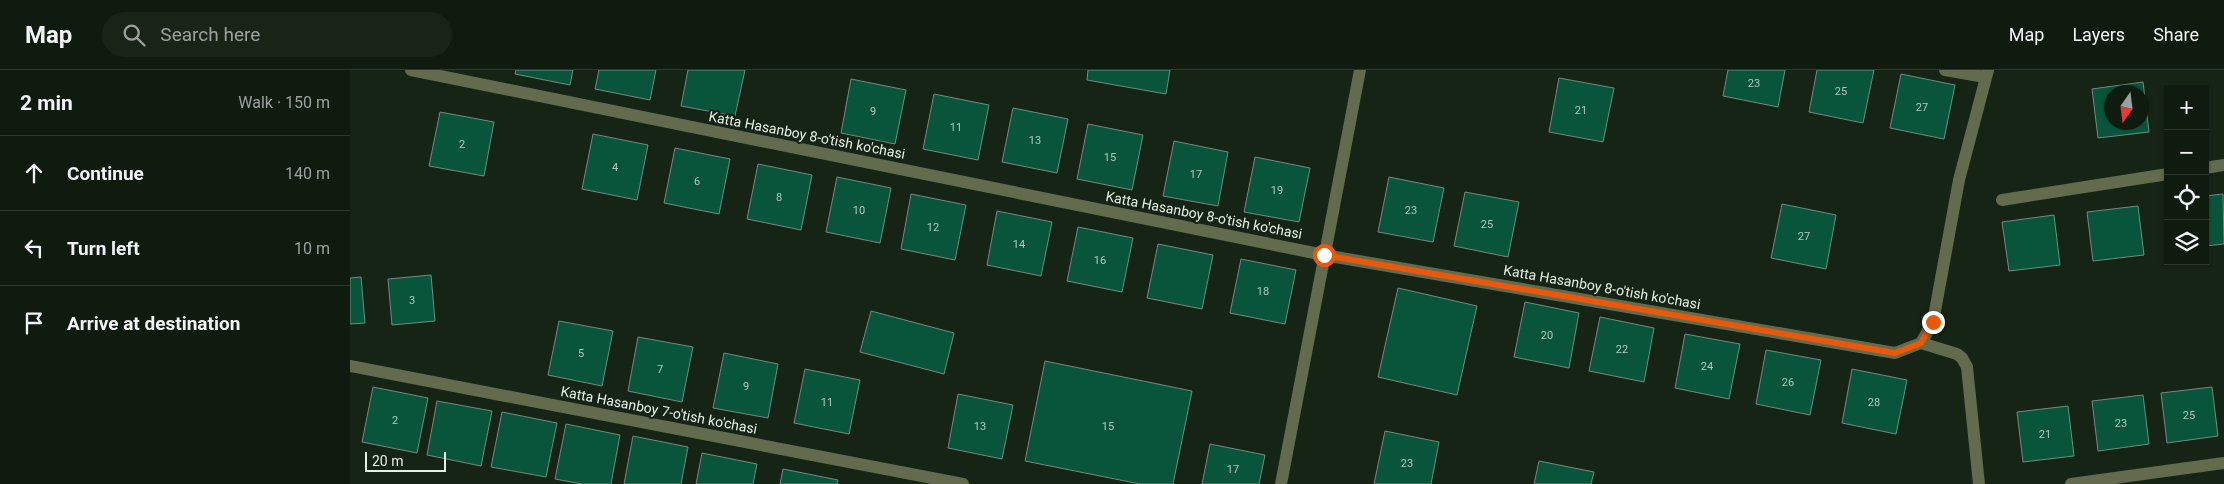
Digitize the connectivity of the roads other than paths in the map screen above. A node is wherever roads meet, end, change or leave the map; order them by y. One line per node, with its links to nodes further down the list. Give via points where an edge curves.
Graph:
1 (411, 70): 9 (street, Katta Hasanboy 8-o'tish ko'chasi)
2 (1360, 70): 9 (street)
3 (1945, 70): 4 (street)
4 (1987, 74): 10 (street, via 1959,180 1933,322)
5 (2224, 165): 6 (street)
6 (2209, 167)
7 (2164, 175): 8 (street)
8 (2002, 200)
9 (1324, 255): 10 (street, Katta Hasanboy 8-o'tish ko'chasi, via 1895,353); 14 (street)
10 (1921, 343): 15 (street, via 1957,354 1967,367)
11 (350, 366): 13 (street, Katta Hasanboy 7-o'tish ko'chasi)
12 (2224, 463): 16 (street)
13 (963, 484)
14 (1281, 484)
15 (1979, 484)
16 (2071, 484)

